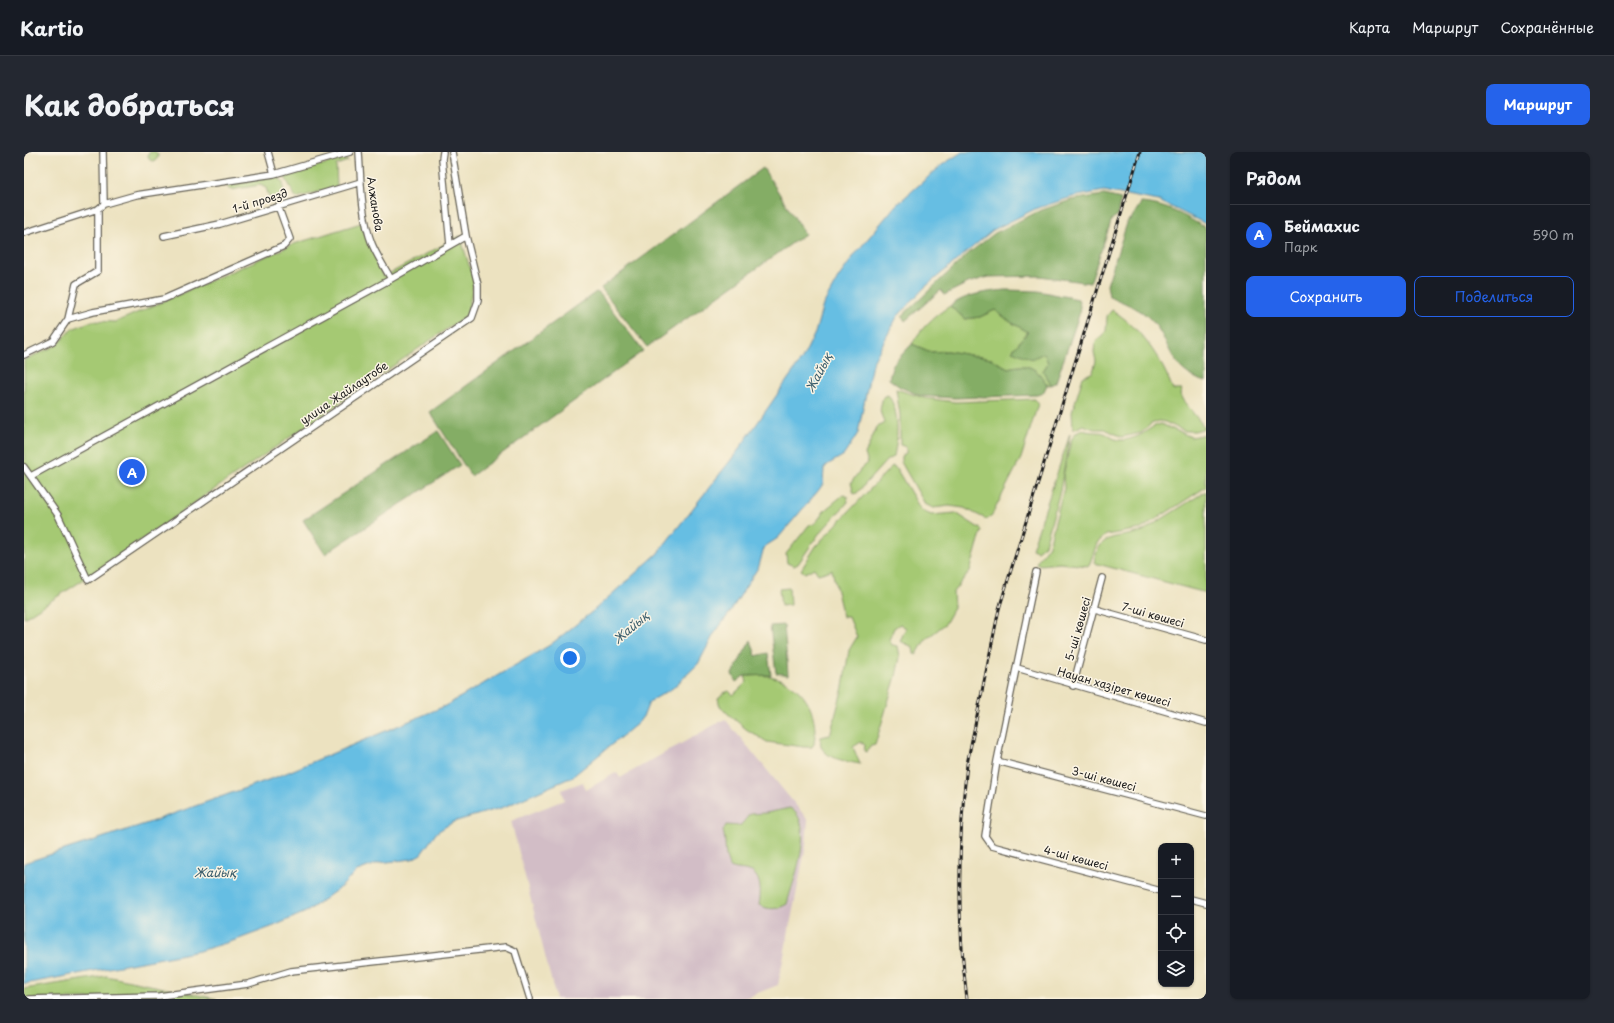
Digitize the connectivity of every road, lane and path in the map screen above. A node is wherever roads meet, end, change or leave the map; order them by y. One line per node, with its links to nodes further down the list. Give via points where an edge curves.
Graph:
1 (103, 152): 9 (street)
2 (268, 152): 7 (street)
3 (350, 152): 7 (street)
4 (359, 152): 8 (street, Алжанова)
5 (443, 152): 15 (street)
6 (452, 152): 14 (street, улица Жайлаутобе)
7 (274, 174): 9 (street, via 136,196)
8 (360, 182): 10 (street, 1-й проезд); 16 (street, Алжанова, via 372,244)
9 (104, 204): 11 (street)
10 (278, 206): 13 (street, 1-й проезд, via 220,224); 17 (street, via 290,240 284,246 164,299)
11 (98, 209): 12 (street); 17 (street, via 98,271 76,284)
12 (24, 233)
13 (164, 236)
14 (466, 236): 15 (street); 20 (street, улица Жайлаутобе, via 478,285 478,301 472,318 88,580 58,515)
15 (450, 245): 16 (street)
16 (391, 279): 20 (street)
17 (68, 319): 18 (street, via 53,341)
18 (24, 355)
19 (24, 467): 20 (street)
20 (31, 476)
21 (1036, 572): 25 (street)
22 (1102, 578): 23 (street, 5-шi көшесі)
23 (1095, 609): 24 (street, 7-шi көшесі); 26 (street, 5-шi көшесі)
24 (1206, 640)
25 (1017, 668): 26 (street, Науан хазірет көшесі); 28 (street)
26 (1073, 686): 27 (street, Науан хазірет көшесі)
27 (1206, 723)
28 (997, 761): 29 (street, 3-шi көшесі); 30 (street, 4-шi көшесі, via 986,836 992,846)
29 (1206, 816)
30 (1158, 890)
31 (1194, 900): 32 (street)
32 (1206, 903)
33 (34, 999): 34 (street, via 159,996 248,984 291,971 506,947 515,951)
34 (530, 999)

